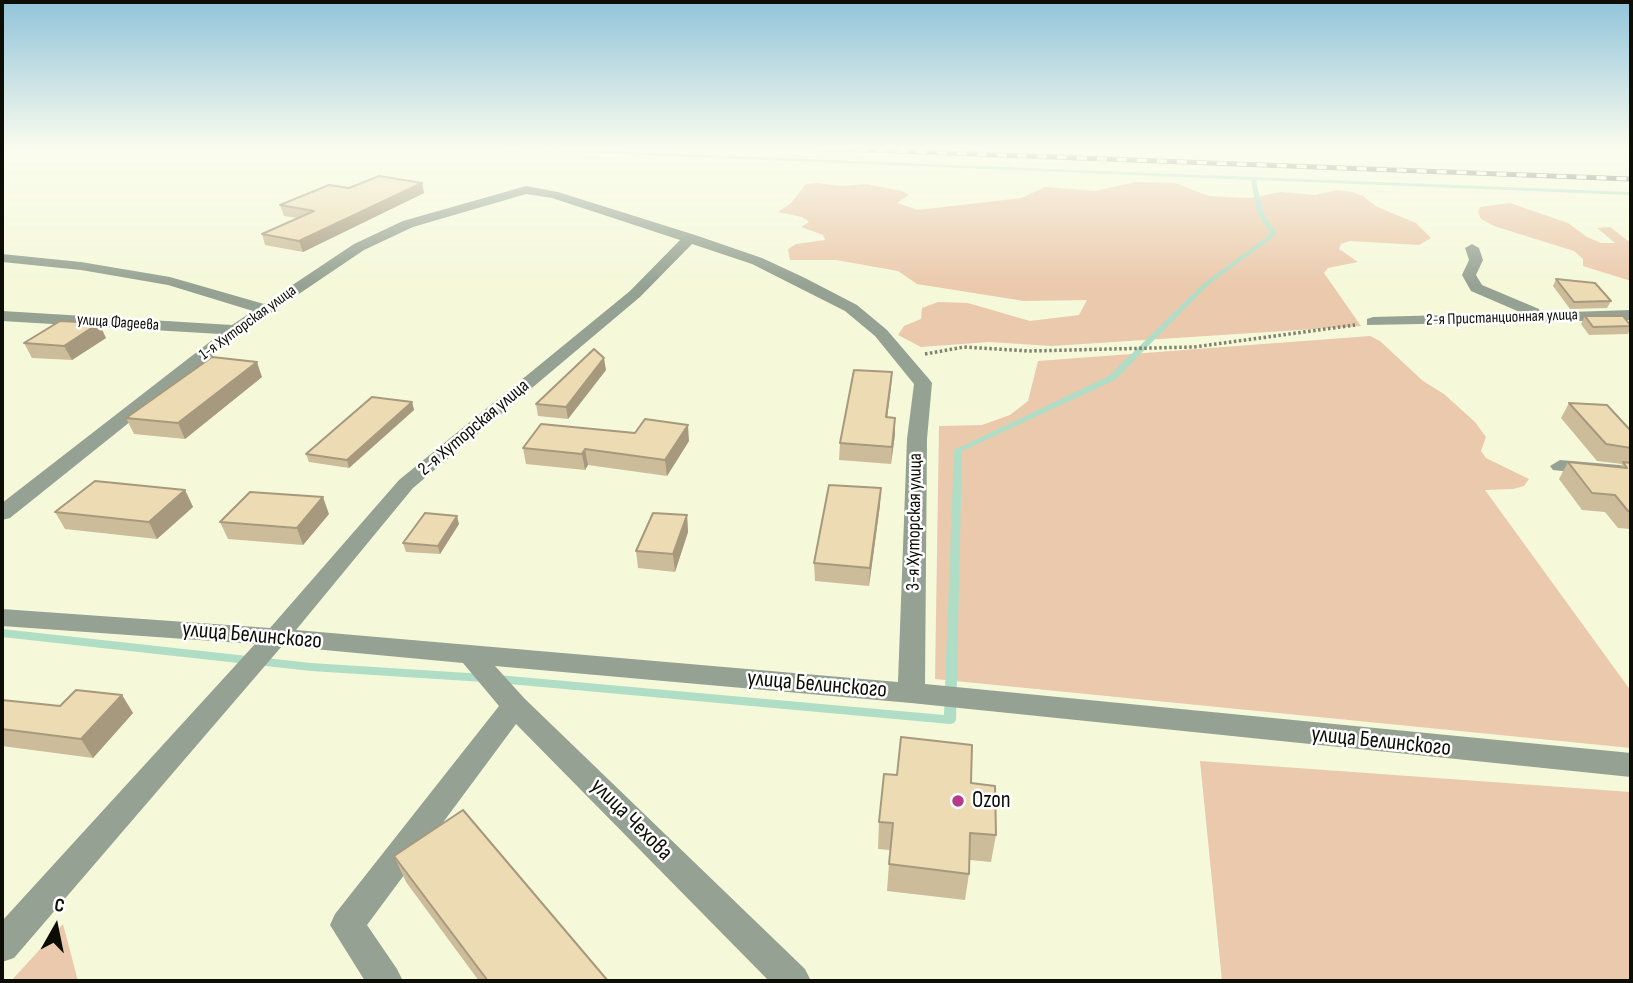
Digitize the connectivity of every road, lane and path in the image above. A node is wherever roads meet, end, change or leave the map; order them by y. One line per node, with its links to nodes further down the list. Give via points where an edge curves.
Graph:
1 (507, 194): 6 (street, 1-я Хуторская улица, via 385,232)
2 (542, 194): 3 (street, 3-я Хуторская улица)
3 (690, 238): 12 (street, 3-я Хуторская улица, via 757,261 851,308); 17 (street, 2-я Хуторская улица, via 635,295 407,484)
4 (1472, 248): 9 (street, via 1476,260 1469,275 1476,288)
5 (2, 258): 6 (street, via 170,281)
6 (264, 309): 11 (street, 1-я Хуторская улица)
7 (1631, 315): 9 (street, 2-я Пристанционная улица)
8 (2, 316): 11 (street, улица Фадеева)
9 (1541, 316): 10 (street, 2-я Пристанционная улица)
10 (1373, 322): 12 (path, via 1194,347 1029,351 964,347)
11 (235, 330): 15 (street, 1-я Хуторская улица)
12 (904, 358): 19 (street, 3-я Хуторская улица, via 923,383 917,439)
13 (1560, 466): 14 (street)
14 (1631, 472)
15 (2, 513)
16 (2, 617): 17 (street, улица Белинского)
17 (276, 637): 18 (street, улица Белинского); 22 (street, 2-я Хуторская улица)
18 (472, 656): 19 (street, улица Белинского); 20 (street, улица Чехова)
19 (911, 693): 21 (street, улица Белинского)
20 (515, 706): 23 (street, via 347,925); 24 (street, улица Чехова)
21 (1631, 765)
22 (2, 946)
23 (385, 981)
24 (793, 981)

